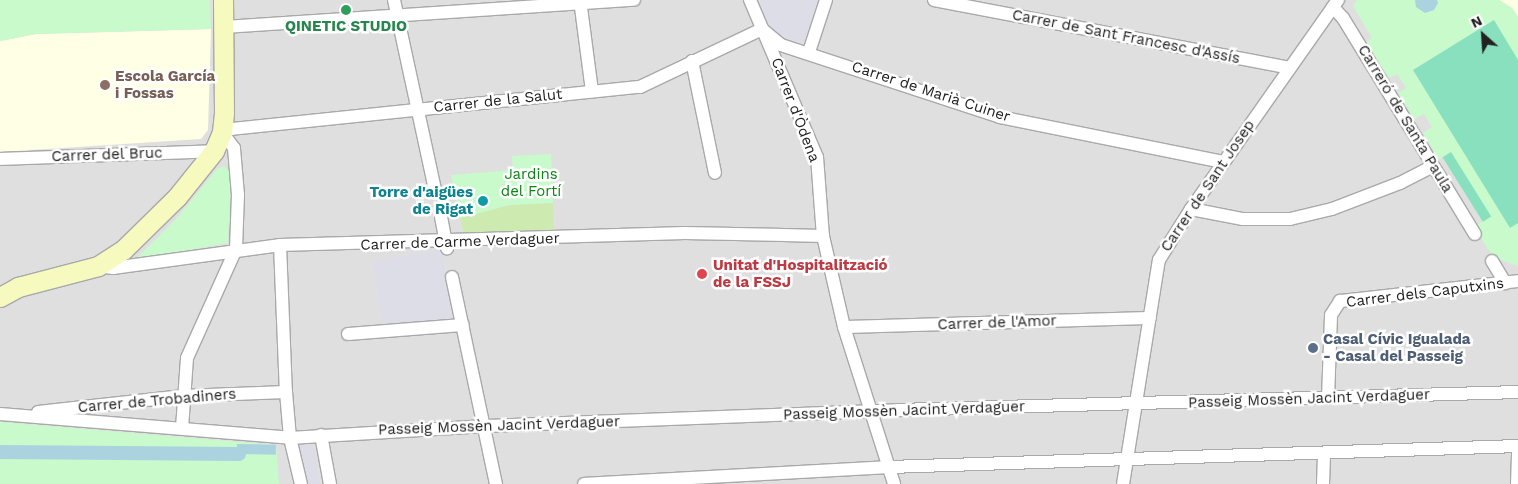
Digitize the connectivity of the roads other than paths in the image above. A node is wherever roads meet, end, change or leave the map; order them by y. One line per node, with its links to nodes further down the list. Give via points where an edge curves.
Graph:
1 (222, 0): 10 (street)
2 (394, 0): 9 (street)
3 (634, 0): 7 (street)
4 (750, 0): 11 (street, Carrer d'Òdena)
5 (826, 0): 12 (street)
6 (934, 0): 14 (street, Carrer de Sant Francesc d'Assís)
7 (580, 2): 9 (street); 15 (street)
8 (1336, 3): 14 (street, Carrer de Sant Josep); 21 (street, Carreró de Santa Paula)
9 (398, 18): 10 (street); 16 (street)
10 (223, 27): 17 (street)
11 (762, 29): 12 (street, Carrer de Marià Cuiner, via 781,45); 13 (street, Carrer de la Salut); 27 (street, Carrer d'Òdena, via 817,158)
12 (809, 52): 20 (street, Carrer de Marià Cuiner, via 1000,117)
13 (692, 61): 15 (street, Carrer de la Salut, via 640,86); 22 (street)
14 (1289, 68): 20 (street, Carrer de Sant Josep)
15 (592, 91): 16 (street, Carrer de la Salut)
16 (418, 109): 17 (street, Carrer de la Salut); 23 (street)
17 (222, 132): 18 (street); 30 (street, via 234,148 238,195)
18 (214, 151): 19 (street, Carrer del Bruc); 32 (street, via 178,197 123,250)
19 (0, 159)
20 (1224, 162): 24 (street, Carrer de Sant Josep)
21 (1433, 166): 24 (street, via 1332,210 1290,219 1243,219); 26 (street, Carreró de Santa Paula)
22 (715, 173)
23 (435, 190)
24 (1191, 209): 36 (street, Carrer de Sant Josep, via 1159,260)
25 (441, 217): 29 (street)
26 (1475, 234)
27 (823, 236): 29 (street, Carrer de Carme Verdaguer, via 685,233); 38 (street, Carrer d'Òdena)
28 (280, 245): 29 (street, Carrer de Carme Verdaguer); 30 (street, Carrer de Carme Verdaguer); 40 (street)
29 (446, 245)
30 (236, 249): 32 (street, Carrer de Carme Verdaguer, via 113,268); 42 (street, via 187,358)
31 (1492, 261): 34 (street)
32 (98, 266): 35 (street, via 18,287)
33 (452, 277): 37 (street)
34 (1512, 282): 43 (street, Carrer dels Caputxins, via 1340,301 1331,315)
35 (0, 297)
36 (1150, 318): 38 (street, Carrer de l'Amor); 44 (street, Carrer de Sant Josep)
37 (463, 325): 39 (street, via 383,328); 48 (street)
38 (844, 327): 45 (street, Carrer d'Òdena)
39 (348, 334)
40 (286, 392): 42 (street, Carrer de Trobadiners); 51 (street)
41 (1518, 392): 43 (street, Passeig Mossèn Jacint Verdaguer)
42 (183, 396): 47 (street, Carrer de Trobadiners, via 44,410); 49 (street)
43 (1328, 398): 44 (street, Passeig Mossèn Jacint Verdaguer)
44 (1137, 404): 45 (street, Passeig Mossèn Jacint Verdaguer); 54 (street, Carrer de Sant Josep)
45 (870, 412): 48 (street, Passeig Mossèn Jacint Verdaguer); 55 (street, Carrer d'Òdena)
46 (0, 414): 47 (street, Carrer de Trobadiners)
47 (29, 416): 49 (street, Carrer de Trobadiners)
48 (486, 426): 50 (street, Passeig Mossèn Jacint Verdaguer); 59 (street)
49 (182, 428): 51 (street, Carrer de Trobadiners)
50 (321, 435): 51 (street, Passeig Mossèn Jacint Verdaguer); 58 (street)
51 (290, 438): 57 (street)
52 (1518, 446): 53 (street); 64 (street)
53 (1324, 454): 54 (street); 63 (street)
54 (1127, 459): 55 (street); 62 (street, Carrer de Sant Josep)
55 (889, 467): 56 (street); 61 (street, Carrer d'Òdena)
56 (705, 482): 60 (street)
57 (301, 484)
58 (330, 484)
59 (496, 484)
60 (584, 484)
61 (894, 484)
62 (1124, 484)
63 (1323, 484)
64 (1517, 484)

